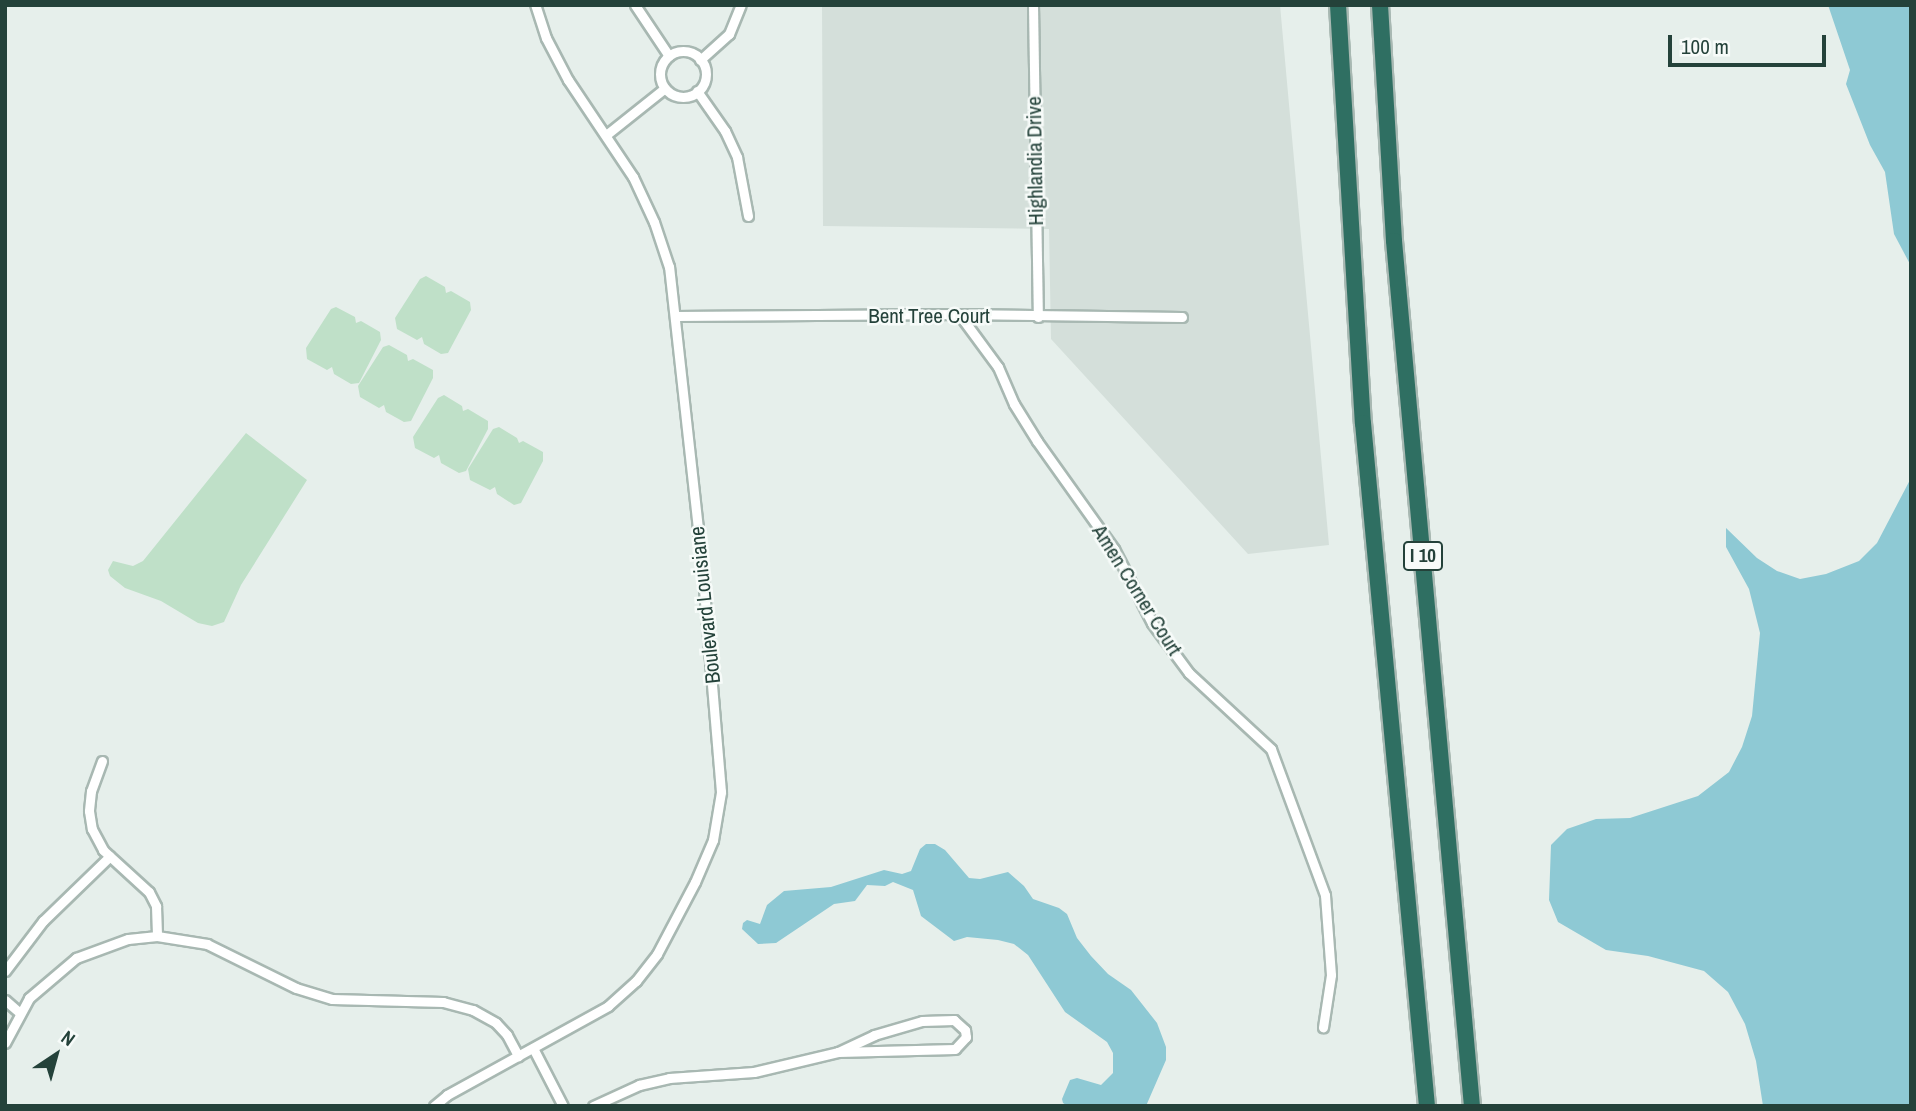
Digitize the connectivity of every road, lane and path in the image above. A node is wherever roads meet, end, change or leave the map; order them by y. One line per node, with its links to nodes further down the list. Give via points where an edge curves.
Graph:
1 (534, 5): 11 (street, Boulevard Louisiane, via 568,80)
2 (635, 5): 7 (street)
3 (741, 5): 8 (street, via 729,34)
4 (1033, 5): 15 (street, Highlandia Drive)
5 (1338, 5): 31 (highway, I 10, via 1363,424)
6 (1380, 5): 32 (highway, I 10, via 1394,241)
7 (669, 56): 8 (street, via 688,52); 9 (street, via 660,73)
8 (700, 60): 10 (street, via 705,77)
9 (665, 88): 10 (street, via 682,97); 11 (street)
10 (697, 92): 12 (street, via 737,157)
11 (606, 135): 14 (street, Boulevard Louisiane, via 654,222 669,267)
12 (748, 215)
13 (959, 314): 14 (street, Bent Tree Court); 15 (street, Bent Tree Court); 23 (street, Amen Corner Court, via 998,368 1037,441 1114,550 1152,622 1189,673 1270,749 1325,895 1331,975)
14 (675, 316): 25 (street, Boulevard Louisiane, via 719,744 721,792 713,839 657,954 636,981 608,1006)
15 (1038, 317): 16 (street, Bent Tree Court)
16 (1182, 317)
17 (102, 761): 18 (street, via 89,811 92,829)
18 (110, 856): 19 (street, via 149,892 156,906); 20 (street, via 43,921)
19 (157, 936): 22 (street, via 128,939 76,958 29,998); 27 (street, via 207,944 296,988 332,999 443,1002 473,1010 508,1035)
20 (5, 971)
21 (5, 1000): 22 (street)
22 (20, 1013): 24 (street)
23 (1323, 1027)
24 (5, 1043)
25 (533, 1048): 27 (street, Boulevard Louisiane); 29 (street)
26 (838, 1052): 26 (street, via 955,1049 966,1037 965,1030 954,1020 922,1021); 30 (street, via 754,1072 669,1078 639,1085)
27 (518, 1056): 28 (street, Boulevard Louisiane)
28 (434, 1106)
29 (563, 1106)
30 (593, 1106)
31 (1427, 1106)
32 (1472, 1106)

